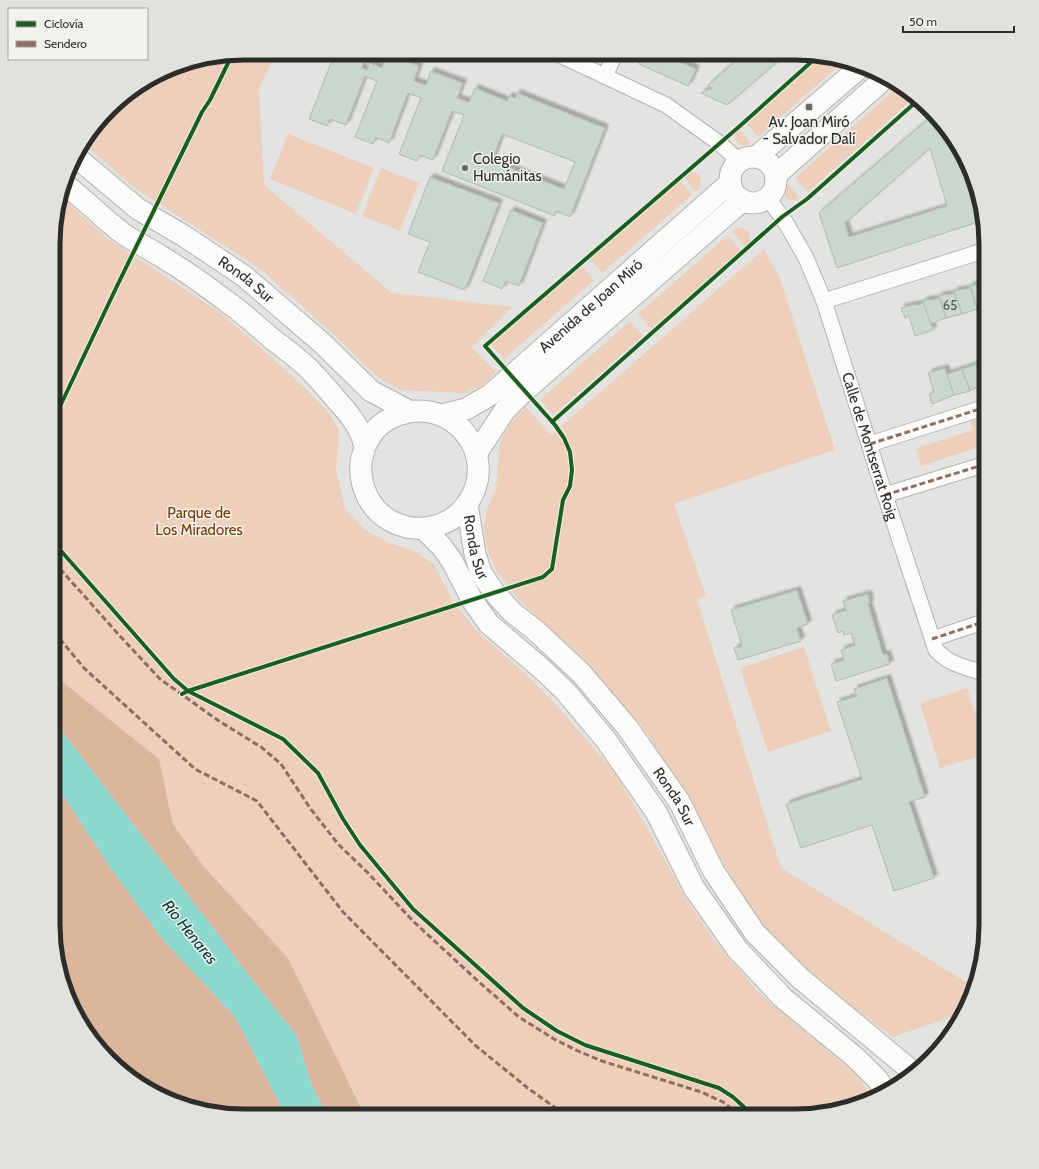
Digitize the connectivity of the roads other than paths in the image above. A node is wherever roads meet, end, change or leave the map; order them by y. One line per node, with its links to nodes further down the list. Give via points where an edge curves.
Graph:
1 (571, 60): 4 (street)
2 (612, 60): 4 (street)
3 (856, 71): 6 (main road)
4 (605, 76): 6 (street, via 666,105 719,143)
5 (880, 81): 8 (main road)
6 (748, 159): 8 (main road, via 766,160 772,165); 9 (main road, via 734,167)
7 (80, 161): 16 (main road, Ronda Sur, via 138,209 244,276 322,343 371,391)
8 (776, 175): 11 (main road, via 776,186)
9 (731, 184): 12 (main road, via 735,194); 17 (main road, Avenida de Joan Miró, via 490,395 466,409)
10 (69, 188): 19 (main road, Ronda Sur, via 124,234 227,301 307,368 350,415)
11 (768, 198): 12 (main road, via 754,203); 14 (street, Calle de Montserrat Roig, via 806,258)
12 (743, 200): 20 (main road, Avenida de Joan Miró, via 522,393 505,410)
13 (979, 252): 14 (street)
14 (824, 301): 18 (street, Calle de Montserrat Roig)
15 (979, 409): 18 (street)
16 (409, 411): 17 (main road, Ronda Sur, via 425,410); 19 (main road, Ronda Sur, via 390,418 376,430)
17 (442, 415): 20 (main road, Ronda Sur, via 458,425 470,439)
18 (870, 444): 22 (street, Calle de Montserrat Roig)
19 (365, 446): 24 (main road, Ronda Sur, via 360,476 373,507 390,521 408,528)
20 (476, 454): 23 (main road, Ronda Sur, via 478,472 475,488)
21 (979, 466): 22 (street)
22 (885, 496): 26 (street, Calle de Montserrat Roig)
23 (467, 504): 24 (main road, Ronda Sur, via 454,517 439,525); 28 (main road, Ronda Sur, via 475,554 481,573 512,612 581,673 628,727 679,801 714,872 755,933 800,978)
24 (424, 528): 29 (main road, Ronda Sur, via 442,547 472,600 489,624 566,692 606,740 656,812 694,888 737,949 783,998 856,1058)
25 (979, 623): 26 (street)
26 (932, 639): 27 (street, Calle de Montserrat Roig, via 936,650 944,658)
27 (979, 672)
28 (911, 1068)
29 (882, 1087)

